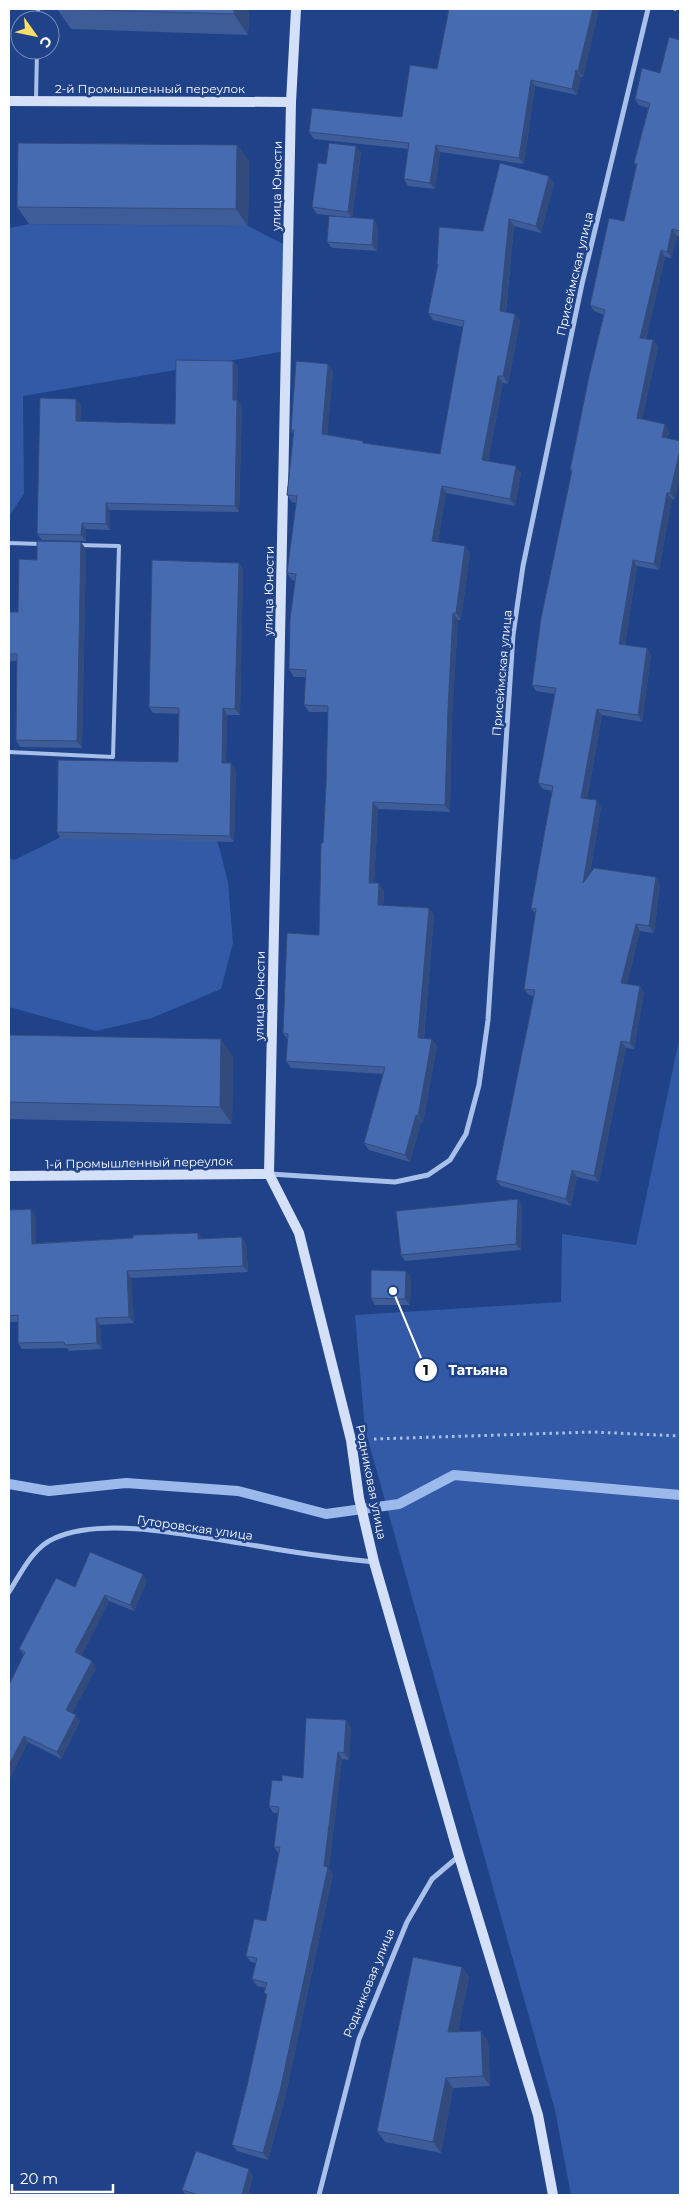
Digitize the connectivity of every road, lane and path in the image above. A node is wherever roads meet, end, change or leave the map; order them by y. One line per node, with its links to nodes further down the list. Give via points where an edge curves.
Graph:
1 (296, 9): 8 (street, улица Юности)
2 (648, 9): 13 (street, Присеймская улица, via 582,284 523,566 513,635 488,1020 479,1085 466,1134 450,1160 428,1175 395,1182)
3 (674, 9): 4 (path)
4 (680, 11)
5 (37, 60): 7 (lane)
6 (9, 101): 7 (street, 2-й Промышленный переулок)
7 (36, 101): 8 (street, 2-й Промышленный переулок)
8 (291, 102): 13 (street, улица Юности)
9 (9, 543): 10 (lane)
10 (46, 544)
11 (73, 545): 12 (lane, via 119,546 113,757)
12 (9, 752)
13 (269, 1174): 14 (street, 1-й Промышленный переулок); 16 (street, Родниковая улица, via 299,1232)
14 (9, 1176)
15 (680, 1436): 16 (path, via 593,1432)
16 (351, 1440): 17 (street, Родниковая улица, via 359,1498)
17 (374, 1562): 18 (street, Гуторовская улица, via 166,1532 110,1528 77,1531 54,1538 32,1556); 19 (street, Родниковая улица)
18 (9, 1592)
19 (459, 1856): 20 (street, Родниковая улица, via 432,1879 408,1922 359,2040); 21 (street, Родниковая улица, via 538,2115)
20 (319, 2195)
21 (553, 2195)

